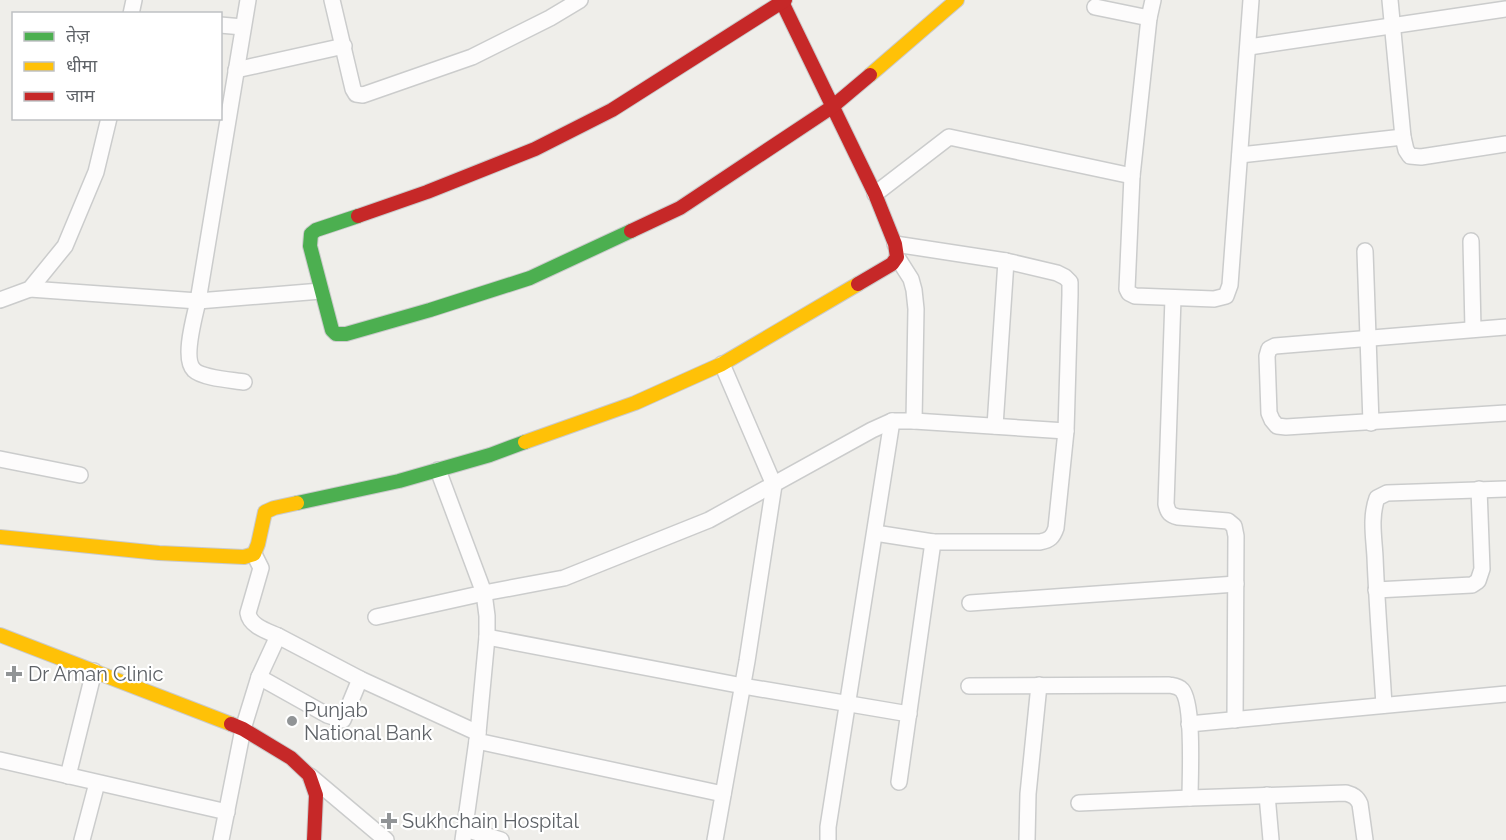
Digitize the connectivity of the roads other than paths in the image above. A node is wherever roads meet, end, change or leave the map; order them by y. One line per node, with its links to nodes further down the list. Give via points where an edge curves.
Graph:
1 (248, 0): 14 (street)
2 (332, 0): 15 (street)
3 (580, 0): 15 (street, via 472,57 363,95 353,90)
4 (957, 0): 18 (street)
5 (1153, 0): 11 (street)
6 (1251, 0): 16 (street)
7 (1390, 0): 13 (street)
8 (782, 1): 18 (street); 30 (street, via 612,110 535,149 316,230 311,234 310,246)
9 (1095, 7): 11 (street)
10 (1506, 9): 13 (street)
11 (1149, 18): 23 (street)
12 (222, 25): 14 (street)
13 (1393, 26): 16 (street); 20 (street)
14 (243, 27): 17 (street)
15 (344, 46): 17 (street)
16 (1249, 47): 22 (street)
17 (236, 70): 33 (street)
18 (832, 107): 24 (street); 30 (street, via 680,208 530,278 346,334 332,330)
19 (109, 120): 29 (street, via 96,172 65,246)
20 (1403, 137): 21 (street, via 1410,156 1421,157); 22 (street)
21 (1506, 144)
22 (1240, 155): 31 (street, via 1226,296)
23 (1132, 176): 24 (street, via 948,137); 31 (street, via 1127,289 1135,297)
24 (875, 194): 26 (street)
25 (1471, 241): 35 (street)
26 (896, 251): 28 (street); 37 (street, via 892,264); 41 (street, via 914,290)
27 (1365, 251): 36 (street)
28 (1006, 261): 43 (street); 44 (street, via 1057,273 1070,282)
29 (30, 289): 32 (street); 33 (street)
30 (321, 291): 33 (street)
31 (1173, 298): 55 (street, via 1167,510 1178,518 1228,521 1234,526)
32 (0, 300)
33 (198, 301): 38 (street, via 190,365 201,374)
34 (1506, 327): 35 (street)
35 (1473, 329): 36 (street)
36 (1368, 338): 42 (street); 42 (street, via 1269,349 1269,413 1277,426 1286,427)
37 (722, 364): 46 (street, via 635,404); 48 (street)
38 (244, 382)
39 (1506, 414): 42 (street)
40 (892, 421): 41 (street); 48 (street); 51 (street)
41 (914, 421): 43 (street)
42 (1371, 423)
43 (995, 426): 44 (street)
44 (1066, 431): 53 (street, via 1056,528 1049,541)
45 (0, 459): 47 (street)
46 (438, 470): 54 (street, via 265,512); 57 (street)
47 (80, 475)
48 (774, 485): 57 (street, via 709,520 564,578); 67 (street)
49 (1479, 489): 50 (street); 56 (street, via 1387,493 1377,498 1373,520); 56 (street, via 1482,569 1478,582)
50 (1506, 489)
51 (875, 533): 53 (street); 70 (street)
52 (0, 537): 54 (street, via 159,553 244,557)
53 (933, 542): 72 (street)
54 (254, 554): 61 (street, via 261,568 249,619)
55 (1236, 584): 58 (street); 73 (street)
56 (1376, 590): 71 (street)
57 (484, 593): 59 (street); 62 (street)
58 (970, 603)
59 (376, 617)
60 (0, 635): 63 (street)
61 (278, 636): 64 (street); 65 (street)
62 (487, 637): 67 (street); 76 (street)
63 (94, 671): 75 (street); 79 (street)
64 (259, 677): 65 (street, via 343,720); 75 (street)
65 (360, 679): 76 (street)
66 (1039, 685): 68 (street); 74 (street, via 1179,687 1187,700); 95 (street)
67 (742, 686): 70 (street); 82 (street)
68 (969, 686)
69 (1506, 694): 71 (street)
70 (849, 704): 72 (street); 94 (street)
71 (1384, 705): 73 (street)
72 (909, 714): 80 (street)
73 (1235, 720): 74 (street)
74 (1190, 724): 84 (street)
75 (243, 729): 78 (street, via 291,758); 86 (street)
76 (477, 737): 82 (street); 87 (street)
77 (0, 760): 79 (street)
78 (309, 775): 90 (street, via 316,795); 91 (street)
79 (68, 776): 81 (street)
80 (899, 782)
81 (97, 783): 86 (street); 88 (street)
82 (723, 794): 93 (street)
83 (1267, 795): 84 (street); 96 (street); 97 (street, via 1353,795 1360,804)
84 (1190, 798): 85 (street)
85 (1079, 803)
86 (227, 812): 89 (street)
87 (464, 834): 92 (street)
88 (82, 840)
89 (221, 840)
90 (314, 840)
91 (386, 840)
92 (501, 840)
93 (715, 840)
94 (828, 840)
95 (1027, 840)
96 (1271, 840)
97 (1365, 840)

